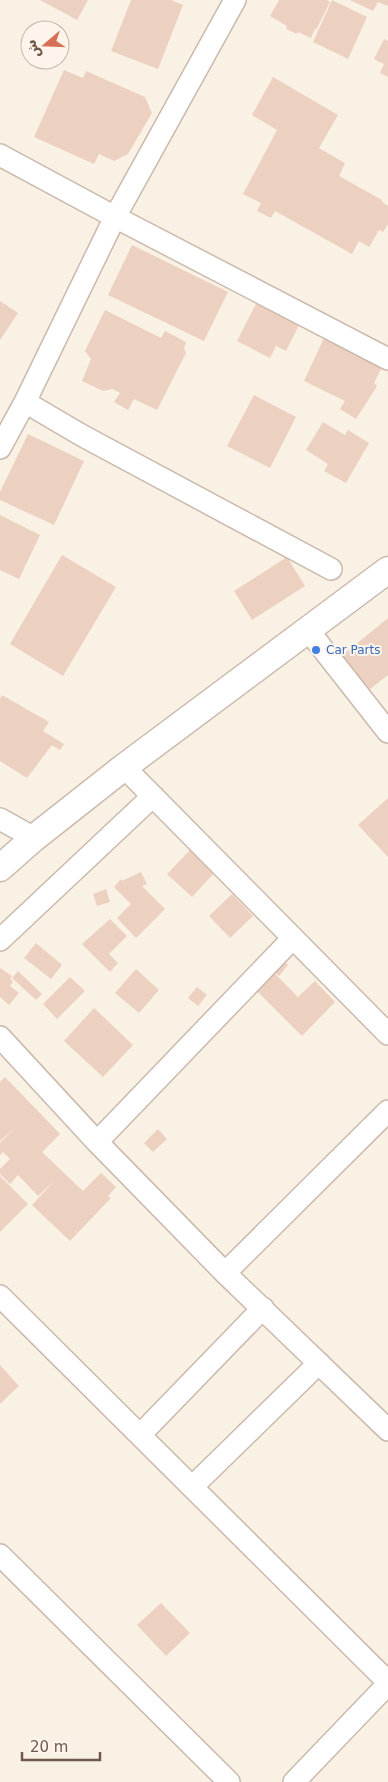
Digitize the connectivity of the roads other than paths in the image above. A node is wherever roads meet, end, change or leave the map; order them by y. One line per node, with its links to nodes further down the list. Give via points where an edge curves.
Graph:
1 (235, 0): 3 (street)
2 (0, 154): 3 (street)
3 (115, 217): 4 (street); 5 (street)
4 (388, 359)
5 (25, 402): 6 (street); 8 (street)
6 (7, 418): 7 (street)
7 (0, 448)
8 (331, 569)
9 (388, 570): 10 (street)
10 (308, 630): 11 (street); 12 (street)
11 (388, 732)
12 (124, 767): 13 (street); 15 (street)
13 (153, 796): 17 (street); 18 (street)
14 (0, 819): 15 (street)
15 (34, 838): 16 (street)
16 (0, 868)
17 (293, 938): 19 (street); 22 (street)
18 (0, 940)
19 (388, 1034)
20 (0, 1037): 22 (street)
21 (388, 1111): 23 (street)
22 (97, 1142): 23 (street)
23 (225, 1273): 25 (street)
24 (0, 1296): 28 (street)
25 (263, 1308): 26 (street); 28 (street)
26 (319, 1363): 27 (street); 29 (street)
27 (387, 1427)
28 (140, 1435): 29 (street)
29 (192, 1487): 31 (street)
30 (0, 1555): 32 (street)
31 (388, 1683): 33 (street)
32 (229, 1782)
33 (294, 1782)

